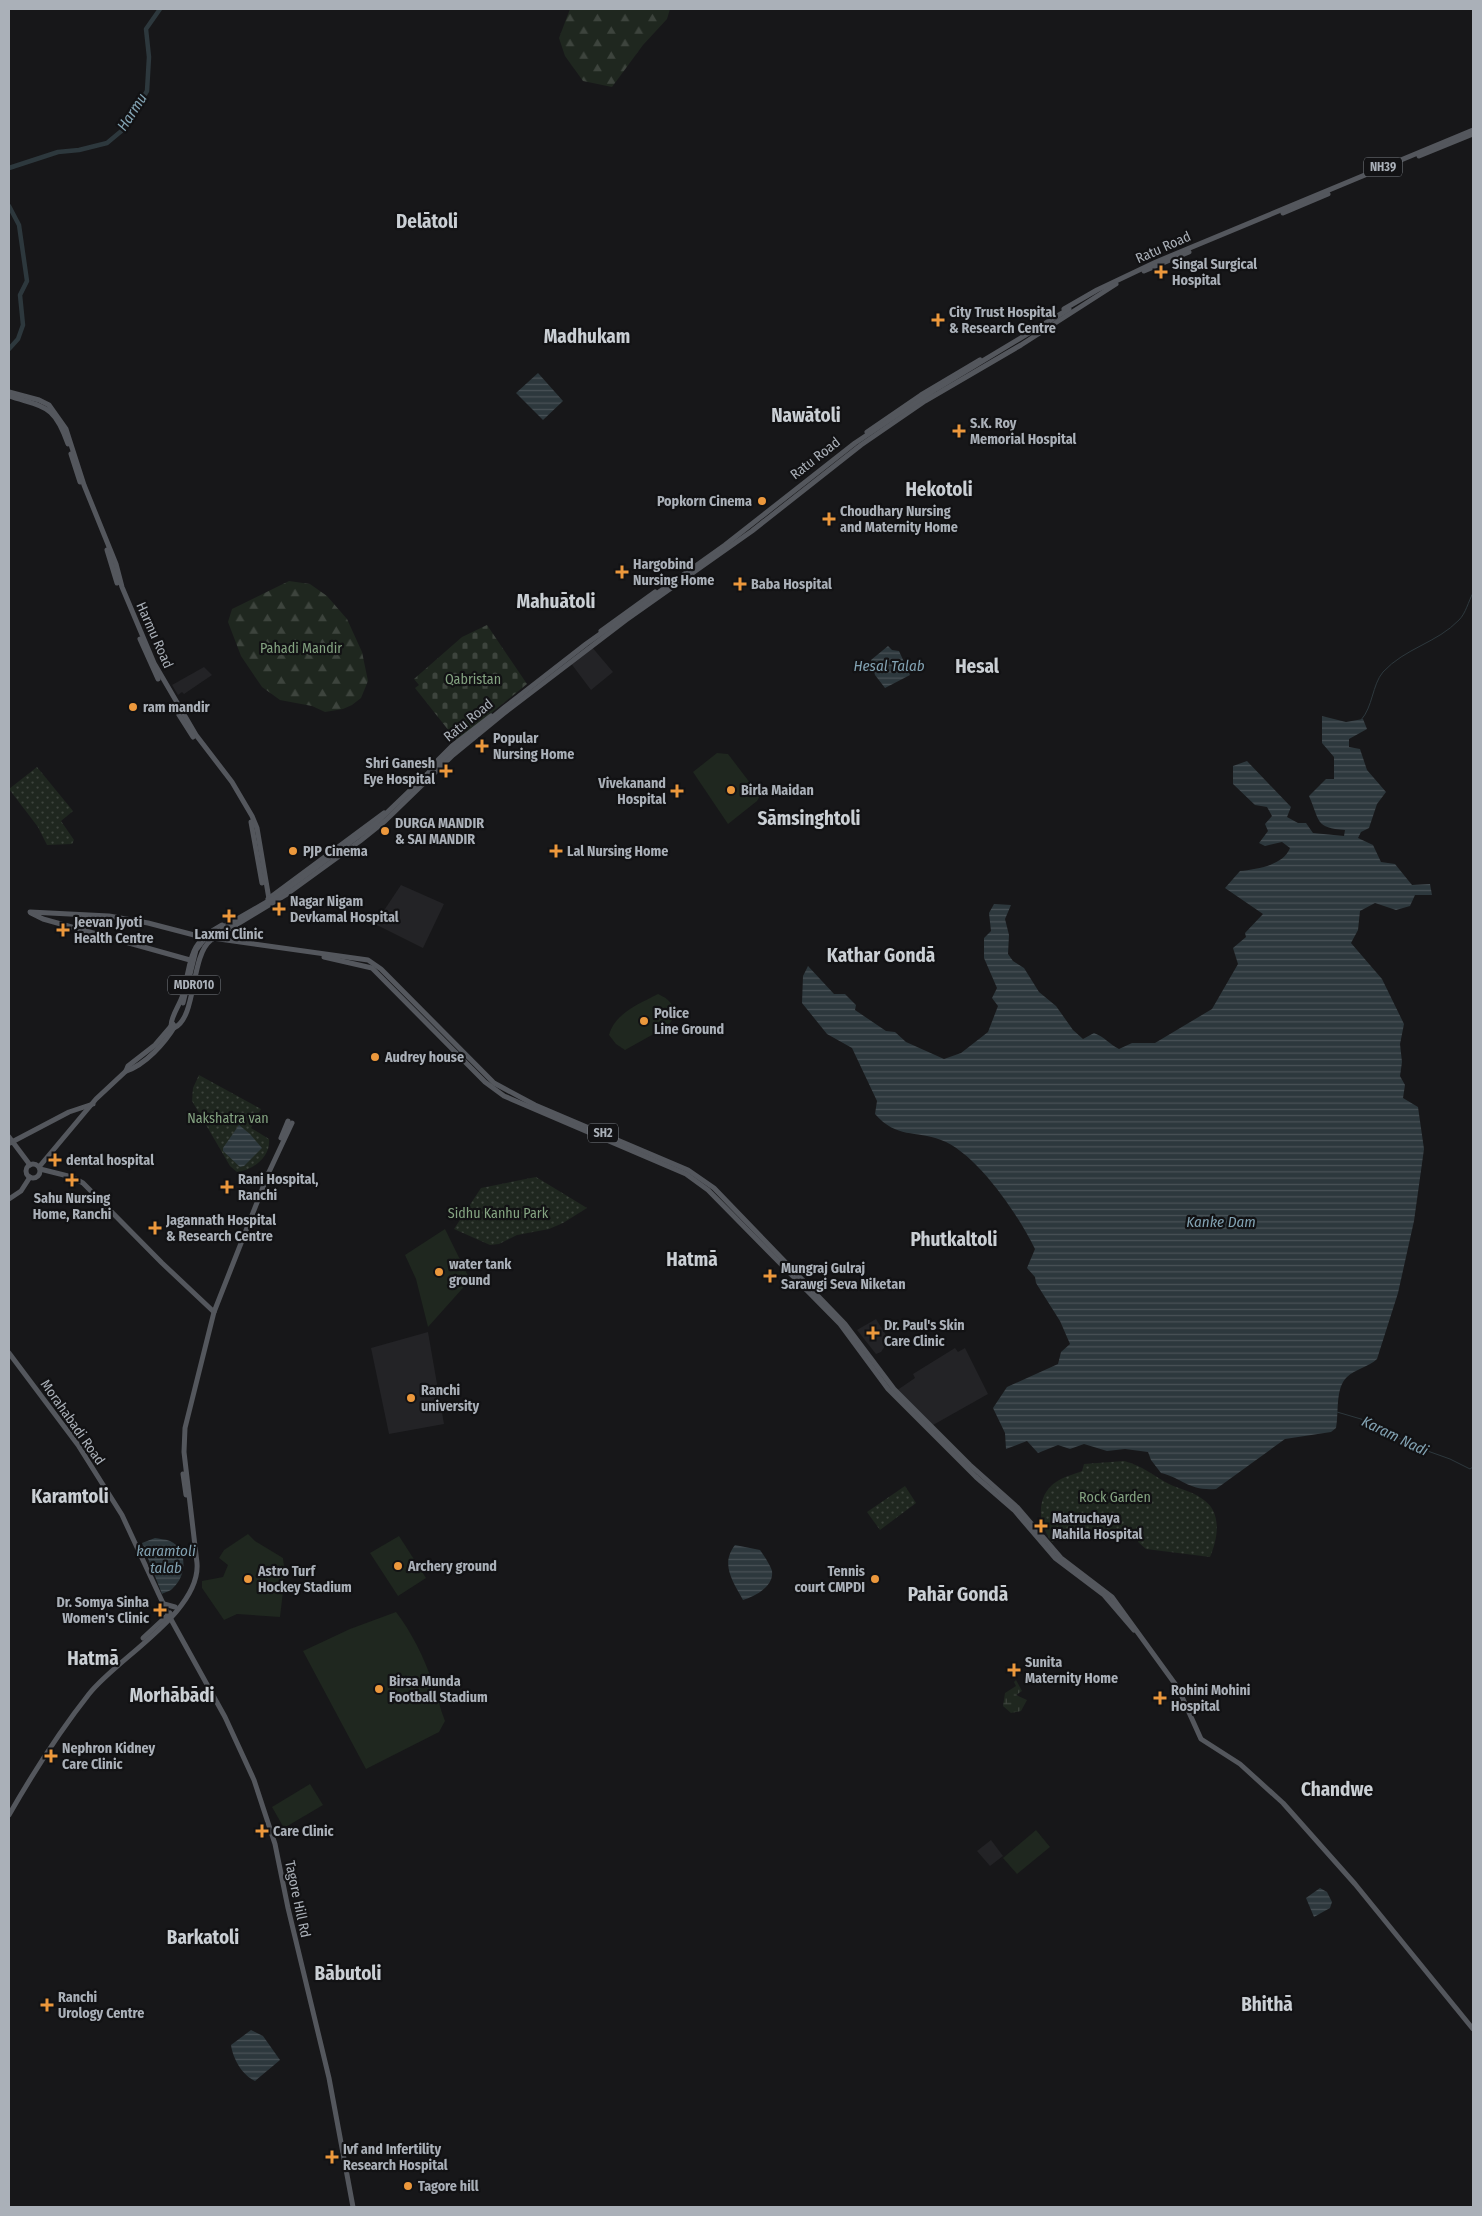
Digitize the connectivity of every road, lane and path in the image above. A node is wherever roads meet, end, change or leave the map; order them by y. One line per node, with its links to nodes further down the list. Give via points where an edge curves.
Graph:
1 (1473, 130): 3 (main road, Ratu Road / NH39, via 1150,265)
2 (1473, 134): 3 (main road, Ratu Road, via 1146,270)
3 (1078, 304): 7 (main road, Ratu Road, via 921,395 847,447 726,542 615,620 452,746 378,817); 8 (main road, Ratu Road, via 1021,345 925,401 861,445 752,531 626,620 453,755 385,821); 12 (main road, bridge, via 936,389 855,444 724,546 586,644 490,719 369,828 277,896 206,937 196,950 184,1004)
4 (9, 392): 6 (main road)
5 (9, 396): 6 (main road)
6 (46, 406): 7 (main road, Harmu Road, via 55,410 69,436 122,587 160,674 196,735 232,782 252,816 257,828)
7 (268, 899): 8 (main road, Harmu Road); 9 (main road, Ratu Road)
8 (271, 905): 10 (main road, Ratu Road)
9 (201, 937): 10 (main road, MDR010); 11 (main road, MDR010); 11 (main road, MDR010, via 110,916 30,912 43,919)
10 (212, 939): 12 (main road, MDR010, via 203,948 184,1016 178,1026); 28 (main road, SH2, via 369,966 498,1092 686,1174 708,1190 840,1324 888,1389 976,1477 1014,1510 1061,1564 1112,1603 1176,1688 1199,1741 1238,1766 1355,1884)
11 (190, 960): 12 (main road, MDR010, via 182,995 171,1021)
12 (172, 1027): 13 (main road, via 128,1066)
13 (93, 1104): 15 (main road); 16 (main road)
14 (290, 1122): 22 (main road, via 260,1186)
15 (10, 1140): 17 (main road)
16 (44, 1163): 18 (main road); 19 (main road)
17 (28, 1166): 18 (main road, via 35,1164); 20 (main road, via 26,1172)
18 (40, 1168): 19 (main road); 20 (main road, via 37,1176)
19 (53, 1171): 22 (main road, via 83,1183)
20 (30, 1177): 21 (main road, via 21,1191)
21 (9, 1199)
22 (213, 1311): 25 (main road, via 181,1433 194,1569 190,1588); 26 (main road, via 184,1438 197,1576 191,1591)
23 (9, 1353): 24 (main road, Morahabadi Road, via 78,1445 119,1509)
24 (164, 1604): 25 (main road); 26 (main road, Morahabadi Road)
25 (175, 1607): 26 (main road)
26 (169, 1616): 27 (main road, via 93,1689); 29 (main road, Tagore Hill Rd, via 225,1717 254,1780 274,1838 330,2078)
27 (9, 1813)
28 (1473, 2031)
29 (353, 2207)

